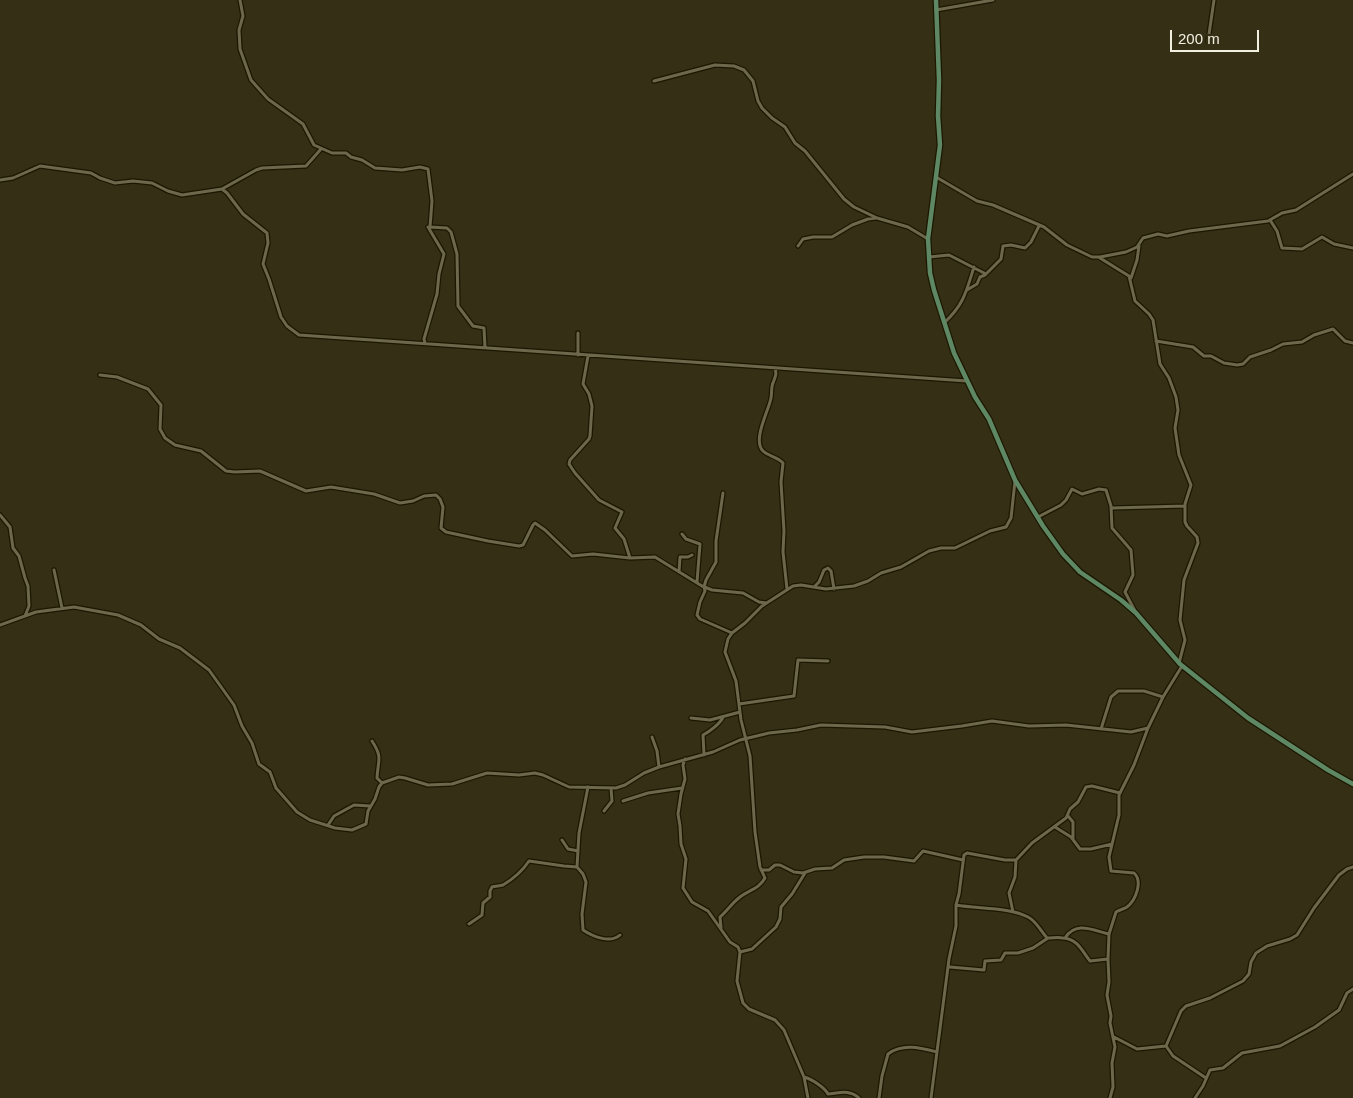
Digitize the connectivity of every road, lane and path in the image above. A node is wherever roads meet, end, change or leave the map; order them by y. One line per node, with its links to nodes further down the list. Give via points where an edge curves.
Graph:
1 (240, 0): 8 (street, via 243,16 239,30 240,49 251,80 272,103 300,121 312,143)
2 (936, 0): 5 (street)
3 (993, 0): 5 (street)
4 (1214, 0): 6 (street)
5 (936, 10): 10 (street, via 940,145)
6 (1208, 41)
7 (654, 81): 13 (street, via 715,66 734,66 744,70 753,81 762,108 785,127 842,196 854,207)
8 (321, 149): 12 (street, via 306,166 256,170); 32 (street, via 346,153 375,168 428,169 432,201 430,226 448,228 451,232 457,254 458,306 473,326 484,328)
9 (1353, 174): 14 (street, via 1296,210)
10 (936, 177): 15 (street, via 977,201); 17 (street)
11 (0, 180): 12 (street, via 40,166 91,172 115,183 152,183 181,194)
12 (222, 189): 31 (street, via 243,214 267,233 263,264 281,317 297,335)
13 (877, 218): 17 (street); 18 (street, via 852,225 832,237 803,239)
14 (1270, 220): 19 (street, via 1167,236 1158,234 1143,238); 20 (street, via 1282,248 1302,249 1322,237 1334,244)
15 (1039, 226): 22 (street, via 1070,246); 24 (street, via 1025,248 1003,246 1001,259)
16 (428, 228): 31 (street, via 444,254)
17 (928, 236): 21 (street)
18 (798, 246)
19 (1138, 246): 22 (street); 25 (street)
20 (1353, 248)
21 (929, 257): 23 (street, via 950,255); 27 (street)
22 (1100, 257): 25 (street)
23 (974, 267): 24 (street); 26 (street)
24 (986, 274): 26 (street)
25 (1130, 279): 29 (street, via 1135,301 1153,320)
26 (967, 290): 27 (street, via 960,305)
27 (944, 323): 37 (street)
28 (578, 333): 33 (street)
29 (1156, 341): 30 (street, via 1193,347 1204,356 1232,365 1244,364 1250,357 1283,344 1302,342 1333,329); 40 (street, via 1160,364 1169,378 1177,405 1175,428 1179,454 1191,485)
30 (1353, 343)
31 (425, 344): 32 (street)
32 (485, 348): 33 (street)
33 (578, 355): 34 (street)
34 (588, 356): 35 (street); 46 (street, via 583,384 592,406 590,436 570,464 599,500 622,512 615,528 624,539)
35 (775, 368): 37 (street); 52 (street, via 776,378 760,440 764,452 783,463 783,552)
36 (100, 375): 46 (street, via 117,377 148,389 161,405 160,429 165,438 175,445 201,452 226,471 260,471 306,491 331,487 374,494 396,503 436,495 443,507 441,528 446,532 519,546 523,545 535,523 572,556 593,554)
37 (967, 381): 38 (street, via 989,420)
38 (1015, 480): 43 (street); 53 (street, via 1011,518 1006,527 955,548 924,553 908,564 861,584)
39 (723, 493): 50 (street, via 716,562)
40 (1185, 506): 41 (street); 61 (street, via 1186,524 1198,542 1184,580 1180,620 1185,640)
41 (1112, 508): 43 (street, via 1105,489 1082,494 1072,489 1061,505); 56 (street, via 1112,528 1131,550 1133,575 1125,592)
42 (0, 515): 57 (street, via 10,527 13,548 19,556 28,586 30,606)
43 (1038, 517): 56 (street, via 1063,554 1080,572)
44 (682, 534): 49 (street, via 700,544)
45 (692, 555): 48 (street, via 680,557)
46 (630, 558): 48 (street, via 655,557)
47 (54, 570): 55 (street)
48 (679, 572): 49 (street)
49 (697, 583): 50 (street)
50 (704, 587): 54 (street, via 743,593); 59 (street, via 698,617)
51 (813, 587): 52 (street, via 801,585); 53 (street); 53 (street, via 828,568)
52 (787, 589): 54 (street)
53 (834, 589)
54 (766, 603): 59 (street)
55 (62, 608): 57 (street); 85 (street, via 80,608 125,618 180,648 206,667 234,705 256,759 270,772 280,793 296,812)
56 (1136, 613): 61 (street)
57 (25, 616): 58 (street)
58 (0, 625)
59 (732, 633): 63 (street, via 725,652 736,680)
60 (828, 661): 63 (street, via 798,660 794,696)
61 (1180, 664): 62 (street); 76 (street, via 1248,718)
62 (1163, 697): 67 (street); 68 (street, via 1144,691 1118,691 1110,698)
63 (739, 704): 64 (street)
64 (740, 712): 65 (street); 70 (street)
65 (723, 717): 66 (street, via 710,720); 72 (street, via 719,725 703,735)
66 (691, 718)
67 (1148, 728): 68 (street, via 1131,732); 80 (street)
68 (1101, 729): 70 (street, via 1066,725 1029,726 992,720 912,732 885,726 834,724)
69 (652, 737): 74 (street)
70 (746, 738): 72 (street); 95 (street)
71 (372, 741): 75 (street, via 379,754 377,778)
72 (704, 755): 73 (street)
73 (685, 759): 74 (street); 79 (street)
74 (658, 767): 78 (street, via 621,787)
75 (382, 783): 77 (street, via 401,777 424,785 447,784 487,773 535,773 569,787); 82 (street)
76 (1353, 784)
77 (588, 787): 78 (street); 90 (street)
78 (611, 788): 83 (street, via 612,801)
79 (682, 788): 81 (street); 100 (street, via 678,816 680,844 686,859 683,888 692,902 708,911)
80 (1120, 793): 84 (street, via 1086,787 1078,802 1070,808); 89 (street)
81 (623, 801)
82 (370, 806): 85 (street, via 354,805 334,816); 85 (street, via 366,824 362,827 352,830)
83 (604, 811)
84 (1068, 816): 86 (street); 87 (street, via 1073,822)
85 (328, 825)
86 (1055, 827): 87 (street); 92 (street, via 1032,843)
87 (1073, 839): 89 (street, via 1083,850)
88 (562, 840): 90 (street, via 569,849)
89 (1112, 844): 101 (street, via 1109,857 1111,871 1134,873 1138,884 1135,897 1116,912)
90 (578, 851): 93 (street)
91 (963, 860): 92 (street, via 967,853); 96 (street, via 923,851 914,861 857,858 842,861 832,868); 97 (street)
92 (1016, 860): 98 (street, via 1015,877 1009,893)
93 (577, 866): 99 (street, via 529,861 514,879 492,887 490,897 483,903 482,915); 102 (street, via 586,883 583,931 604,938 616,939)
94 (1353, 867): 110 (street, via 1339,875 1295,938 1267,946 1256,953 1243,981 1186,1006)
95 (761, 870): 96 (street, via 780,865); 100 (street, via 765,879 742,895 720,917)
96 (805, 873): 105 (street, via 781,907 776,927 752,949)
97 (956, 905): 98 (street); 107 (street)
98 (1013, 912): 103 (street, via 1030,918)
99 (470, 924)
100 (721, 928): 105 (street)
101 (1109, 934): 104 (street, via 1077,928); 106 (street)
102 (620, 935)
103 (1049, 938): 104 (street); 107 (street, via 1033,948 1005,953 1000,960 985,961 984,970)
104 (1065, 938): 106 (street, via 1079,945 1090,961)
105 (740, 952): 112 (street, via 737,981 743,1003 781,1026)
106 (1108, 959): 109 (street, via 1107,1000)
107 (949, 966): 111 (street)
108 (1353, 989): 113 (street, via 1347,993 1339,1010 1324,1022 1280,1046 1242,1054 1222,1068 1210,1070)
109 (1114, 1037): 110 (street, via 1136,1049); 118 (street)
110 (1166, 1046): 113 (street, via 1173,1056)
111 (938, 1052): 116 (street, via 908,1047 888,1054); 117 (street)
112 (804, 1077): 114 (street); 115 (street, via 828,1094 847,1092)
113 (1206, 1078): 119 (street)
114 (808, 1098)
115 (859, 1098)
116 (880, 1098)
117 (930, 1098)
118 (1110, 1098)
119 (1196, 1098)

